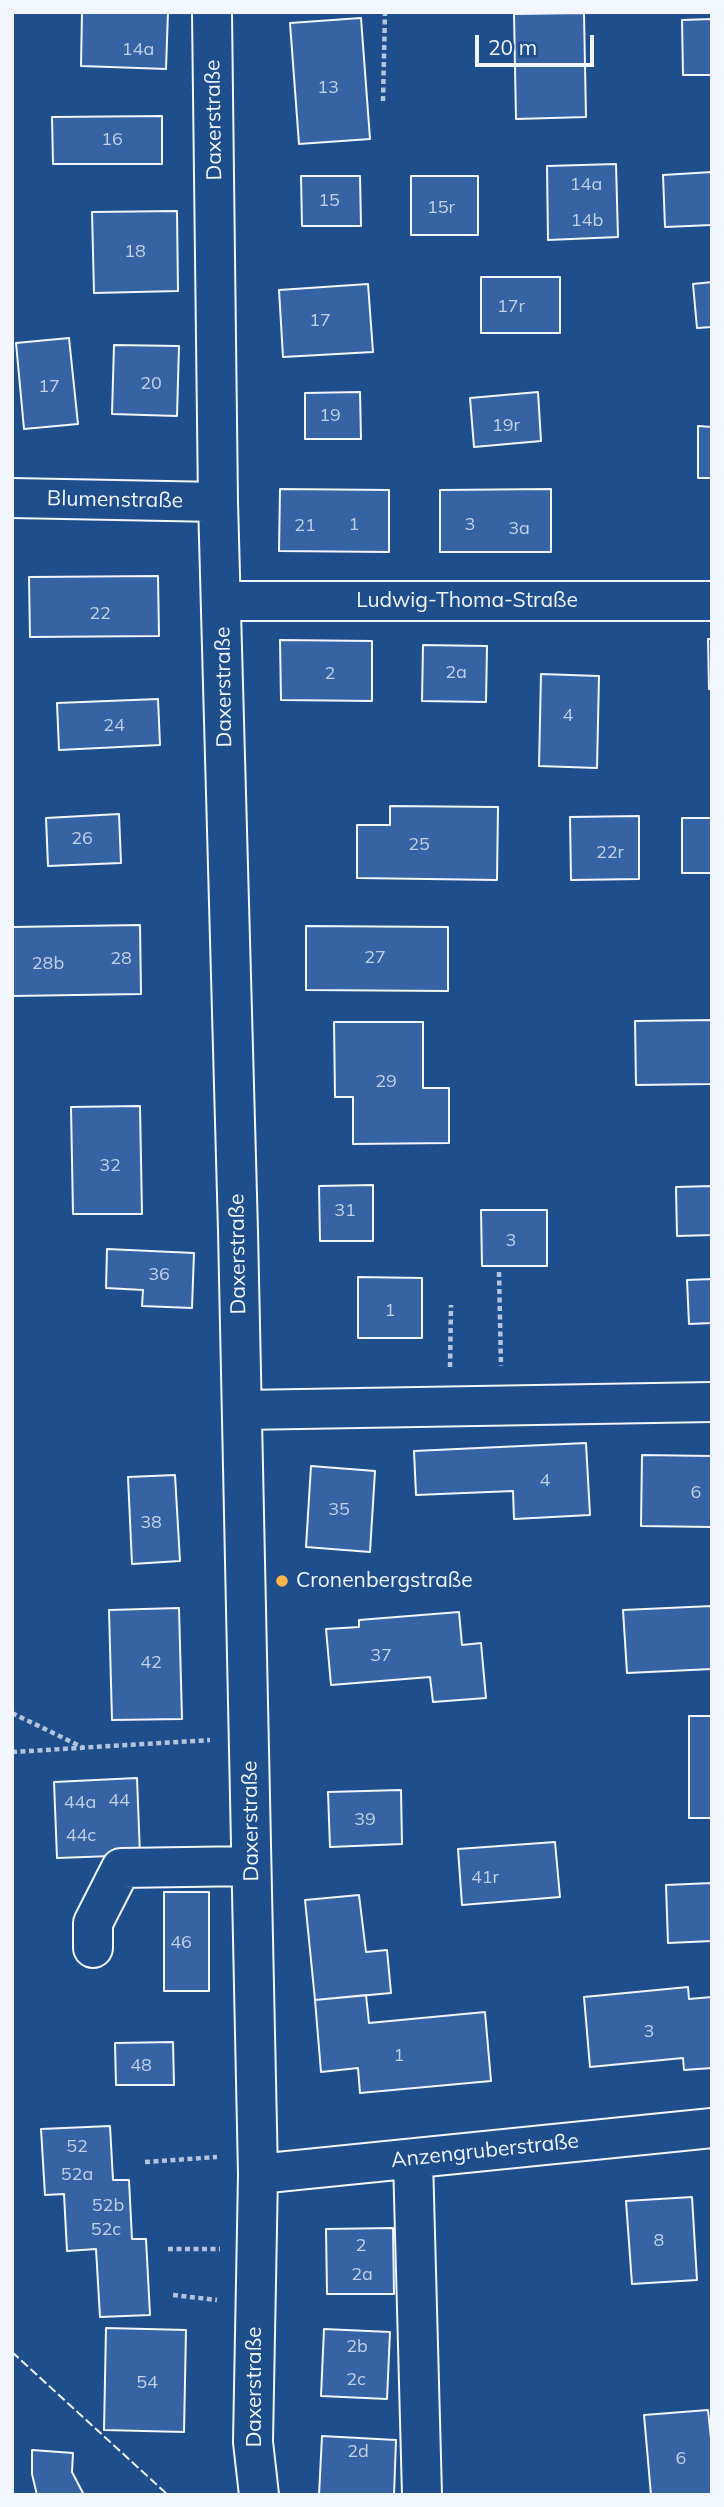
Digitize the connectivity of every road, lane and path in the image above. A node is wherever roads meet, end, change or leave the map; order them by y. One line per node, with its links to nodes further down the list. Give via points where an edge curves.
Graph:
1 (212, 12): 5 (street, Daxerstraße)
2 (385, 12): 3 (path)
3 (383, 101)
4 (12, 498): 5 (street, Blumenstraße)
5 (218, 502): 6 (street, Daxerstraße)
6 (222, 601): 7 (street, Ludwig-Thoma-Straße); 13 (street, Daxerstraße)
7 (712, 601)
8 (499, 1272): 11 (path)
9 (451, 1305): 12 (path)
10 (712, 1402): 11 (street)
11 (502, 1404): 12 (street)
12 (449, 1407): 13 (street)
13 (242, 1410): 15 (street, Daxerstraße)
14 (12, 1713): 16 (path)
15 (249, 1738): 16 (path); 18 (street, Daxerstraße)
16 (86, 1749): 17 (path)
17 (12, 1752)
18 (251, 1866): 19 (street, via 121,1868 93,1923); 23 (street, Daxerstraße)
19 (93, 1948)
20 (712, 2128): 21 (street, Anzengruberstraße)
21 (413, 2159): 23 (street, Anzengruberstraße); 27 (street)
22 (145, 2162): 23 (path)
23 (258, 2164): 25 (street, Daxerstraße)
24 (168, 2249): 25 (path)
25 (257, 2249): 26 (street, Daxerstraße, via 253,2442)
26 (259, 2495)
27 (422, 2495)

